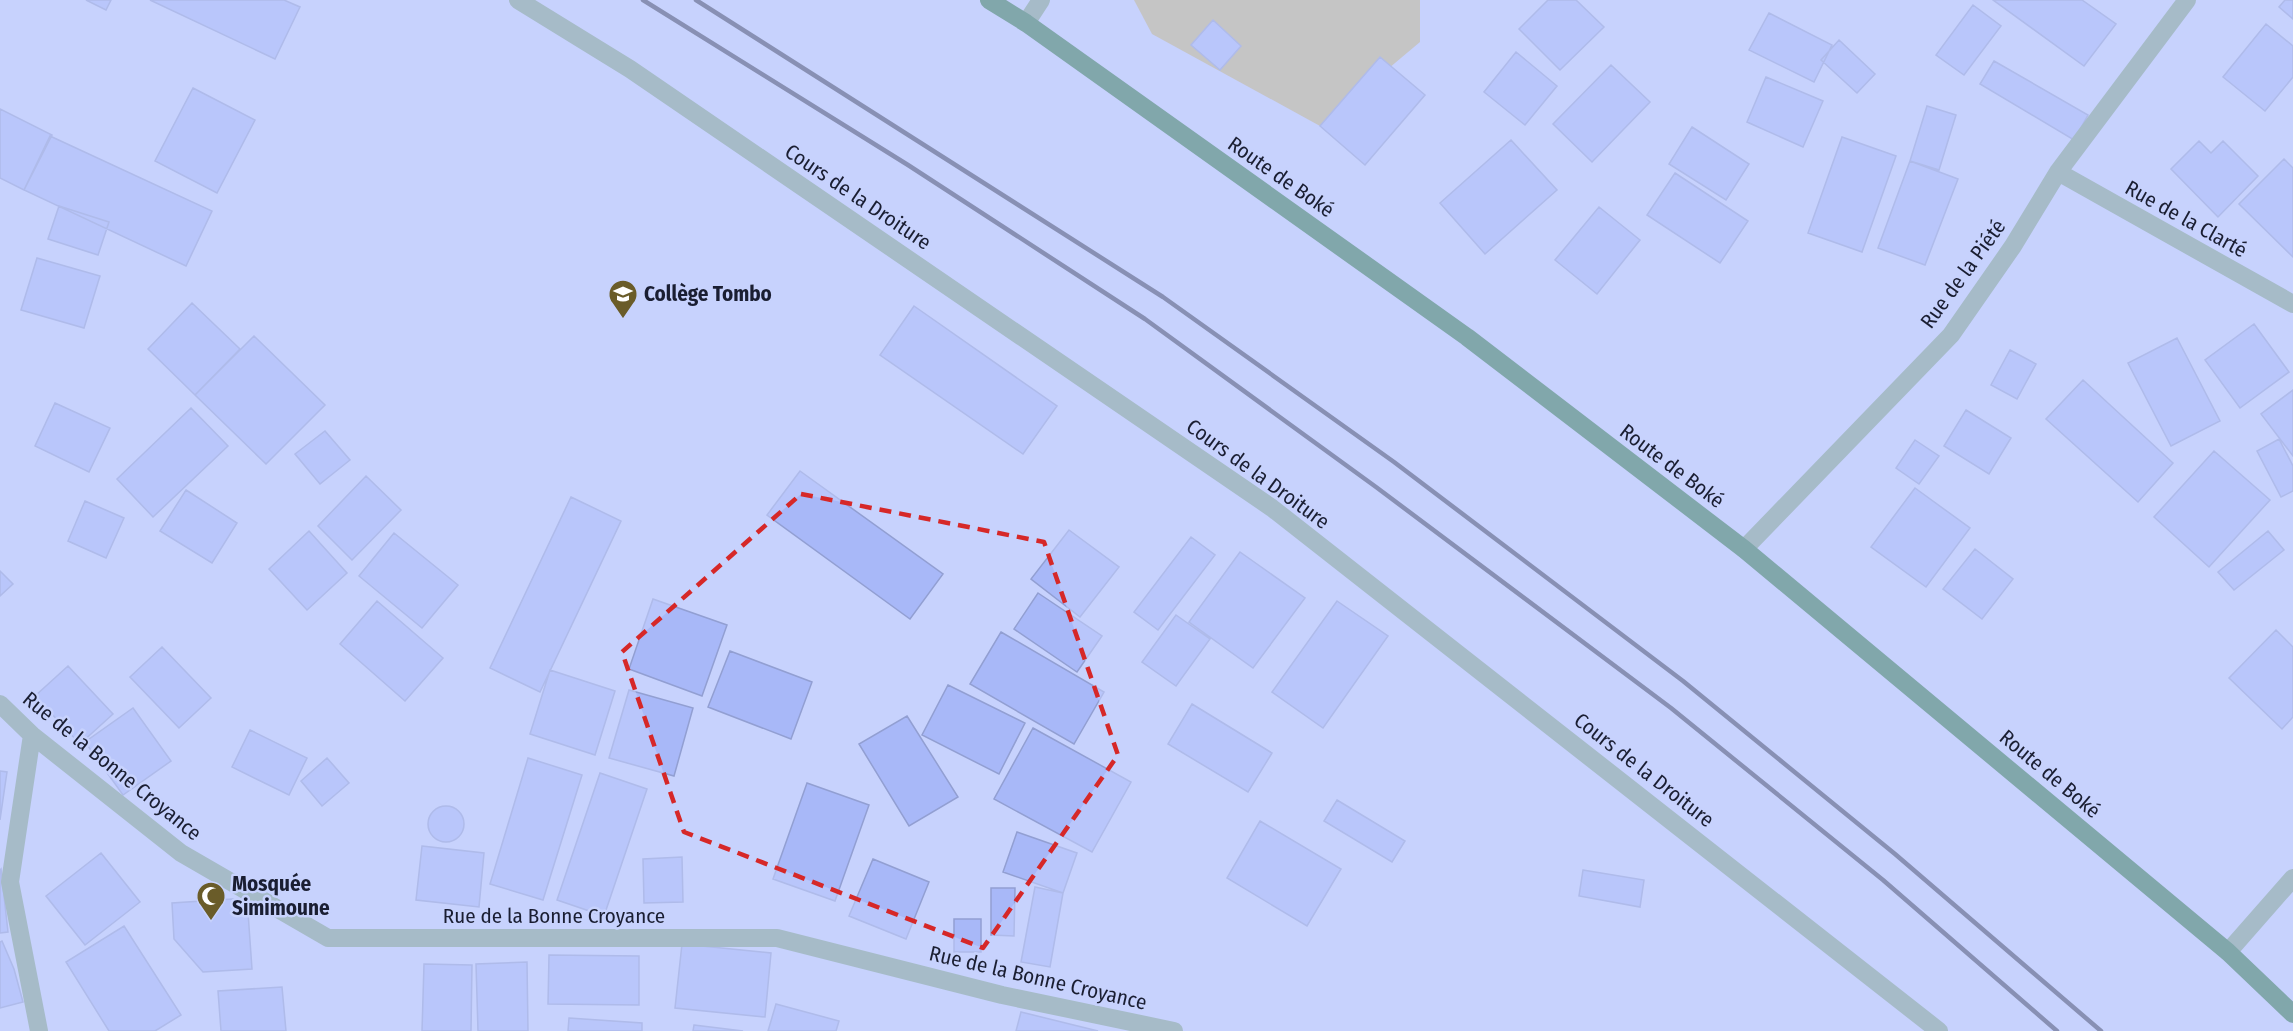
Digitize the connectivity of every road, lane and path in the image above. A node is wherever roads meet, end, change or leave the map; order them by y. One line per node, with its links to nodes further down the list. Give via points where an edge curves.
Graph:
1 (518, 0): 16 (street, Cours de la Droiture, via 630,69 1272,508)
2 (989, 0): 5 (main road, Route de Boké)
3 (1041, 0): 5 (street)
4 (2187, 0): 6 (street, Rue de la Piété)
5 (1026, 24): 8 (main road, Route de Boké, via 1467,337)
6 (2058, 172): 7 (street, Rue de la Clarté); 8 (street, Rue de la Piété, via 2013,246 1951,334)
7 (2293, 304)
8 (1744, 549): 12 (main road, Route de Boké)
9 (0, 704): 10 (street, Rue de la Bonne Croyance)
10 (32, 735): 14 (street, via 10,882); 15 (street, Rue de la Bonne Croyance, via 181,853 328,938 777,938 1002,995)
11 (2293, 878): 12 (street)
12 (2228, 952): 13 (main road, Route de Boké)
13 (2293, 1014)
14 (39, 1031)
15 (1174, 1031)
16 (1939, 1031)

